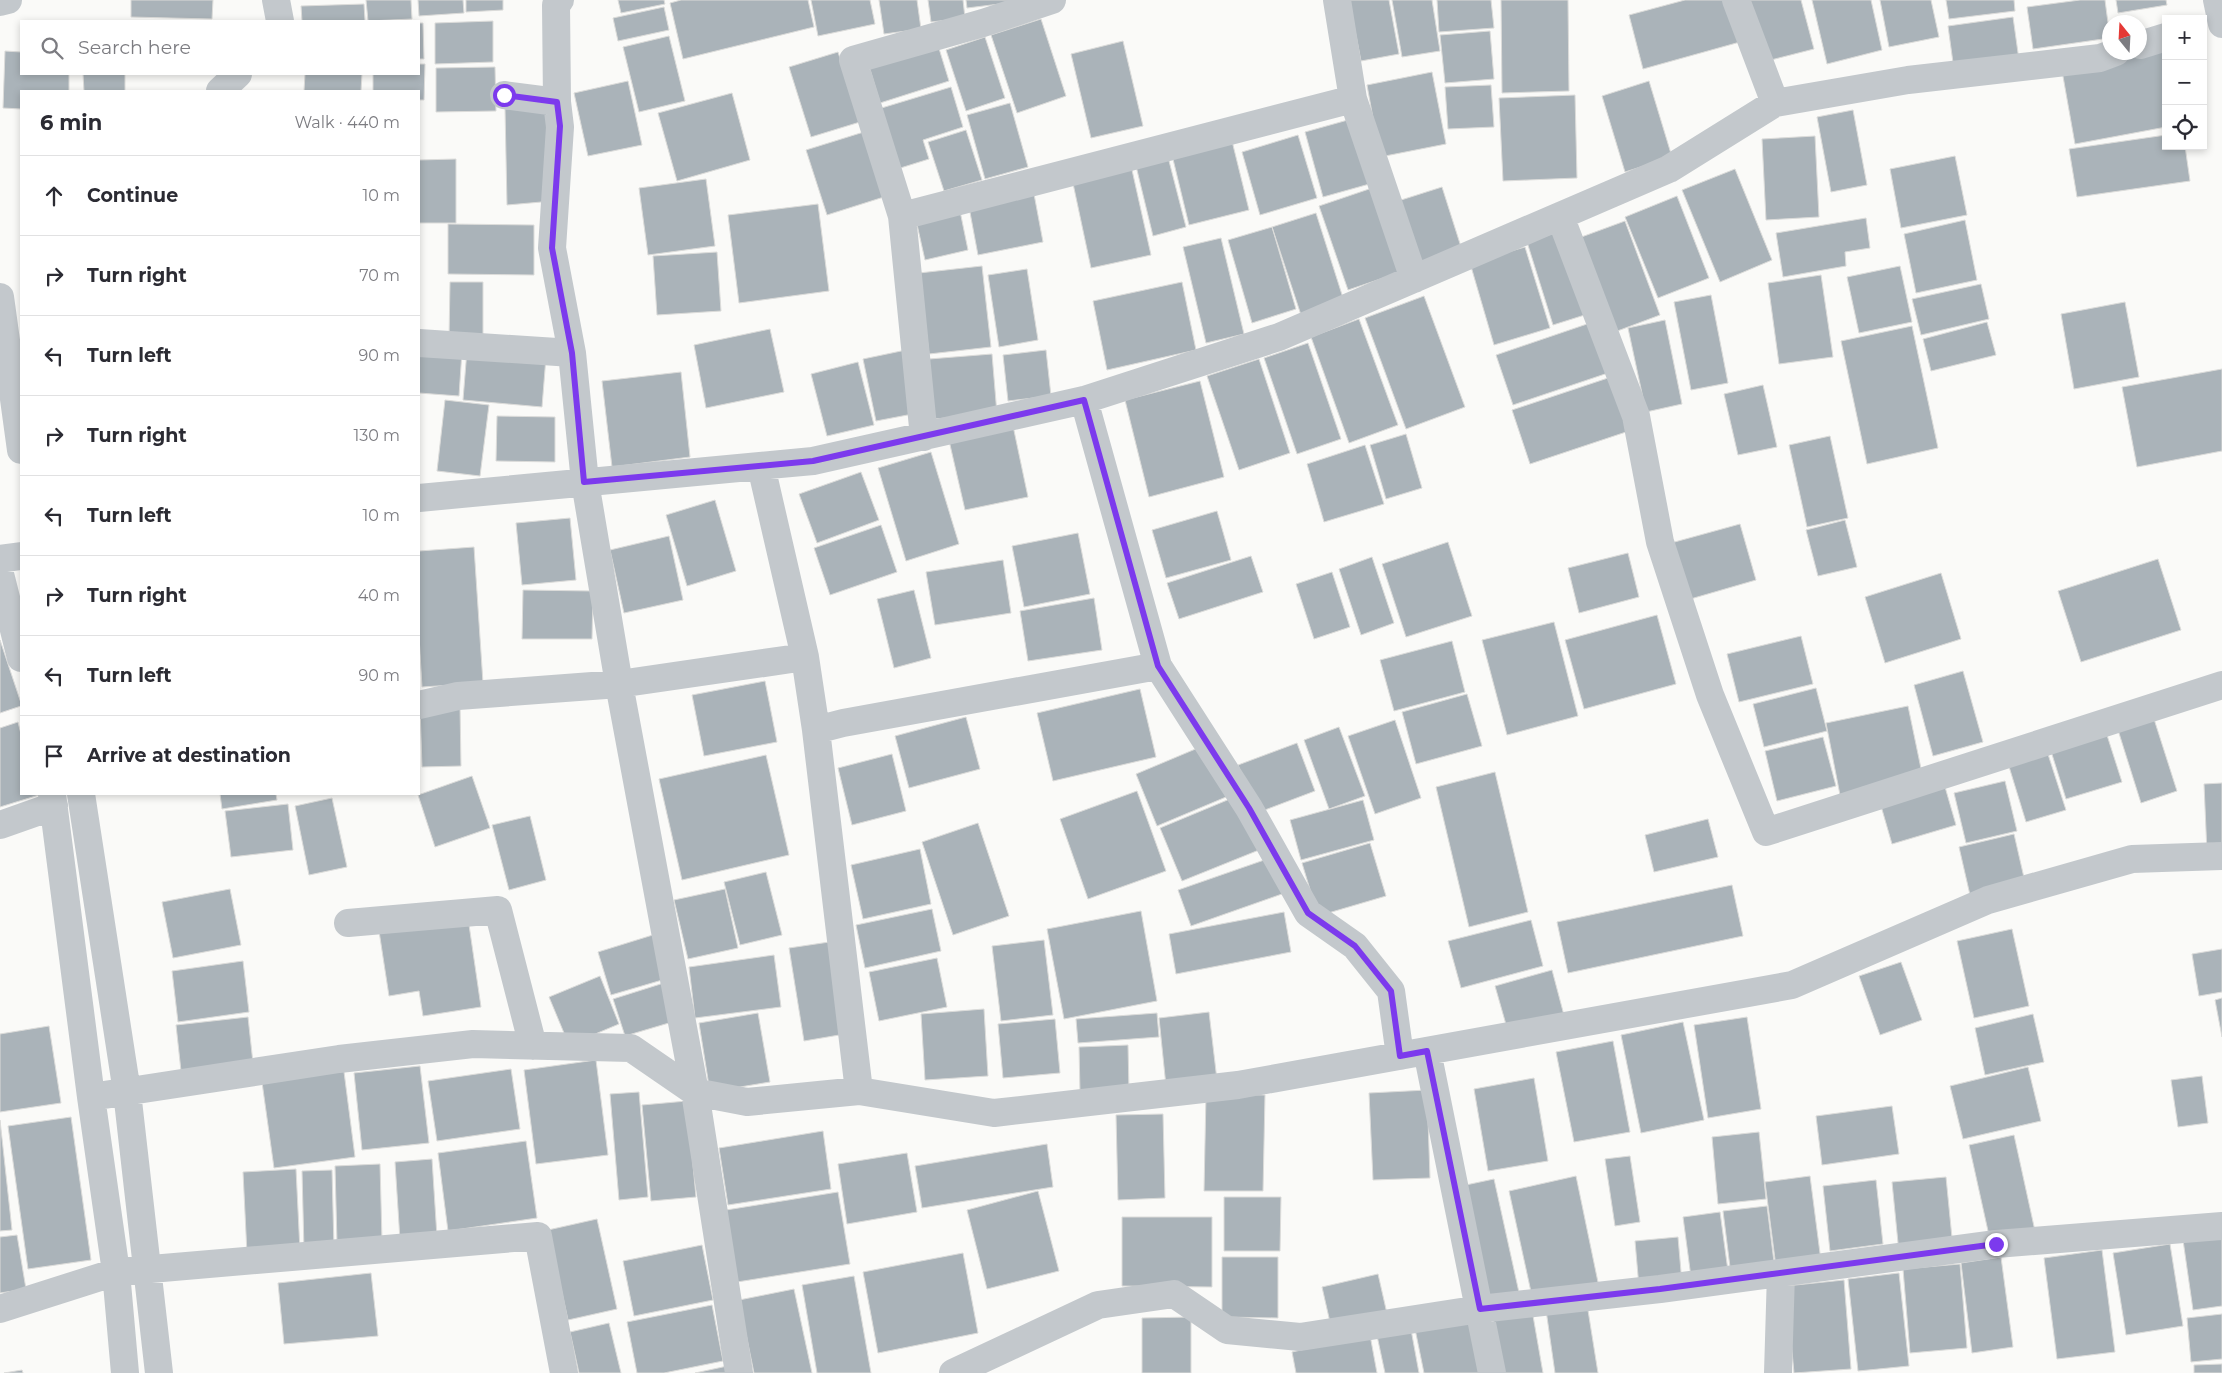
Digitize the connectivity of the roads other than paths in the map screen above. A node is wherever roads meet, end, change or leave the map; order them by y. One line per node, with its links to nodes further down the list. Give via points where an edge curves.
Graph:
1 (8, 0): 7 (street)
2 (276, 0): 8 (street)
3 (560, 0): 16 (street, via 556,6)
4 (1052, 0): 18 (street, via 853,60)
5 (1337, 0): 15 (street)
6 (1736, 0): 17 (street)
7 (0, 2)
8 (280, 20)
9 (2162, 38): 10 (street)
10 (2147, 43)
11 (2102, 57): 17 (street, via 1908,80)
12 (237, 75): 13 (street)
13 (221, 90)
14 (504, 95): 16 (street)
15 (1353, 99): 18 (street); 20 (street)
16 (557, 102): 23 (street, via 560,126 552,248)
17 (1775, 103): 19 (street, via 1669,169)
18 (902, 216): 27 (street)
19 (1560, 216): 20 (street); 39 (street, via 1636,416 1660,542 1710,696 1766,832)
20 (1414, 279): 25 (street, via 1279,337)
21 (0, 297): 24 (street)
22 (420, 343): 23 (street)
23 (572, 353): 29 (street)
24 (16, 366): 26 (street)
25 (1084, 400): 27 (street); 37 (street)
26 (20, 433)
27 (924, 437): 28 (street, via 813,461)
28 (761, 466): 29 (street); 36 (street)
29 (584, 482): 30 (street); 38 (street)
30 (420, 498)
31 (20, 556): 32 (street)
32 (0, 559)
33 (0, 574): 34 (street)
34 (5, 610): 35 (street)
35 (20, 655)
36 (805, 657): 38 (street); 41 (street)
37 (1158, 666): 41 (street); 49 (street, via 1249,808 1308,913 1355,946 1391,991)
38 (619, 684): 40 (street, via 458,696); 52 (street)
39 (2222, 685)
40 (420, 706)
41 (816, 730): 50 (street)
42 (81, 795): 51 (street)
43 (53, 800): 44 (street); 53 (street)
44 (0, 825)
45 (2222, 856): 48 (street, via 2132,859 1988,900 1792,986)
46 (348, 923): 47 (street, via 498,910)
47 (532, 1046): 51 (street, via 473,1044 339,1059); 52 (street, via 630,1048)
48 (1427, 1051): 49 (street); 59 (street)
49 (1400, 1056): 50 (street, via 1238,1085 994,1113)
50 (859, 1091): 52 (street, via 747,1102)
51 (127, 1092): 53 (street); 55 (street)
52 (695, 1092): 63 (street)
53 (91, 1097): 56 (street)
54 (2222, 1226): 57 (street, via 1996,1244)
55 (147, 1269): 56 (street); 61 (street); 62 (street, via 538,1236)
56 (116, 1272): 58 (street); 60 (street)
57 (1780, 1273): 59 (street); 66 (street)
58 (0, 1309)
59 (1480, 1309): 64 (street, via 1300,1337 1227,1330 1174,1294 1098,1305); 65 (street)
60 (125, 1373)
61 (159, 1373)
62 (564, 1373)
63 (739, 1373)
64 (953, 1373)
65 (1492, 1373)
66 (1778, 1373)

